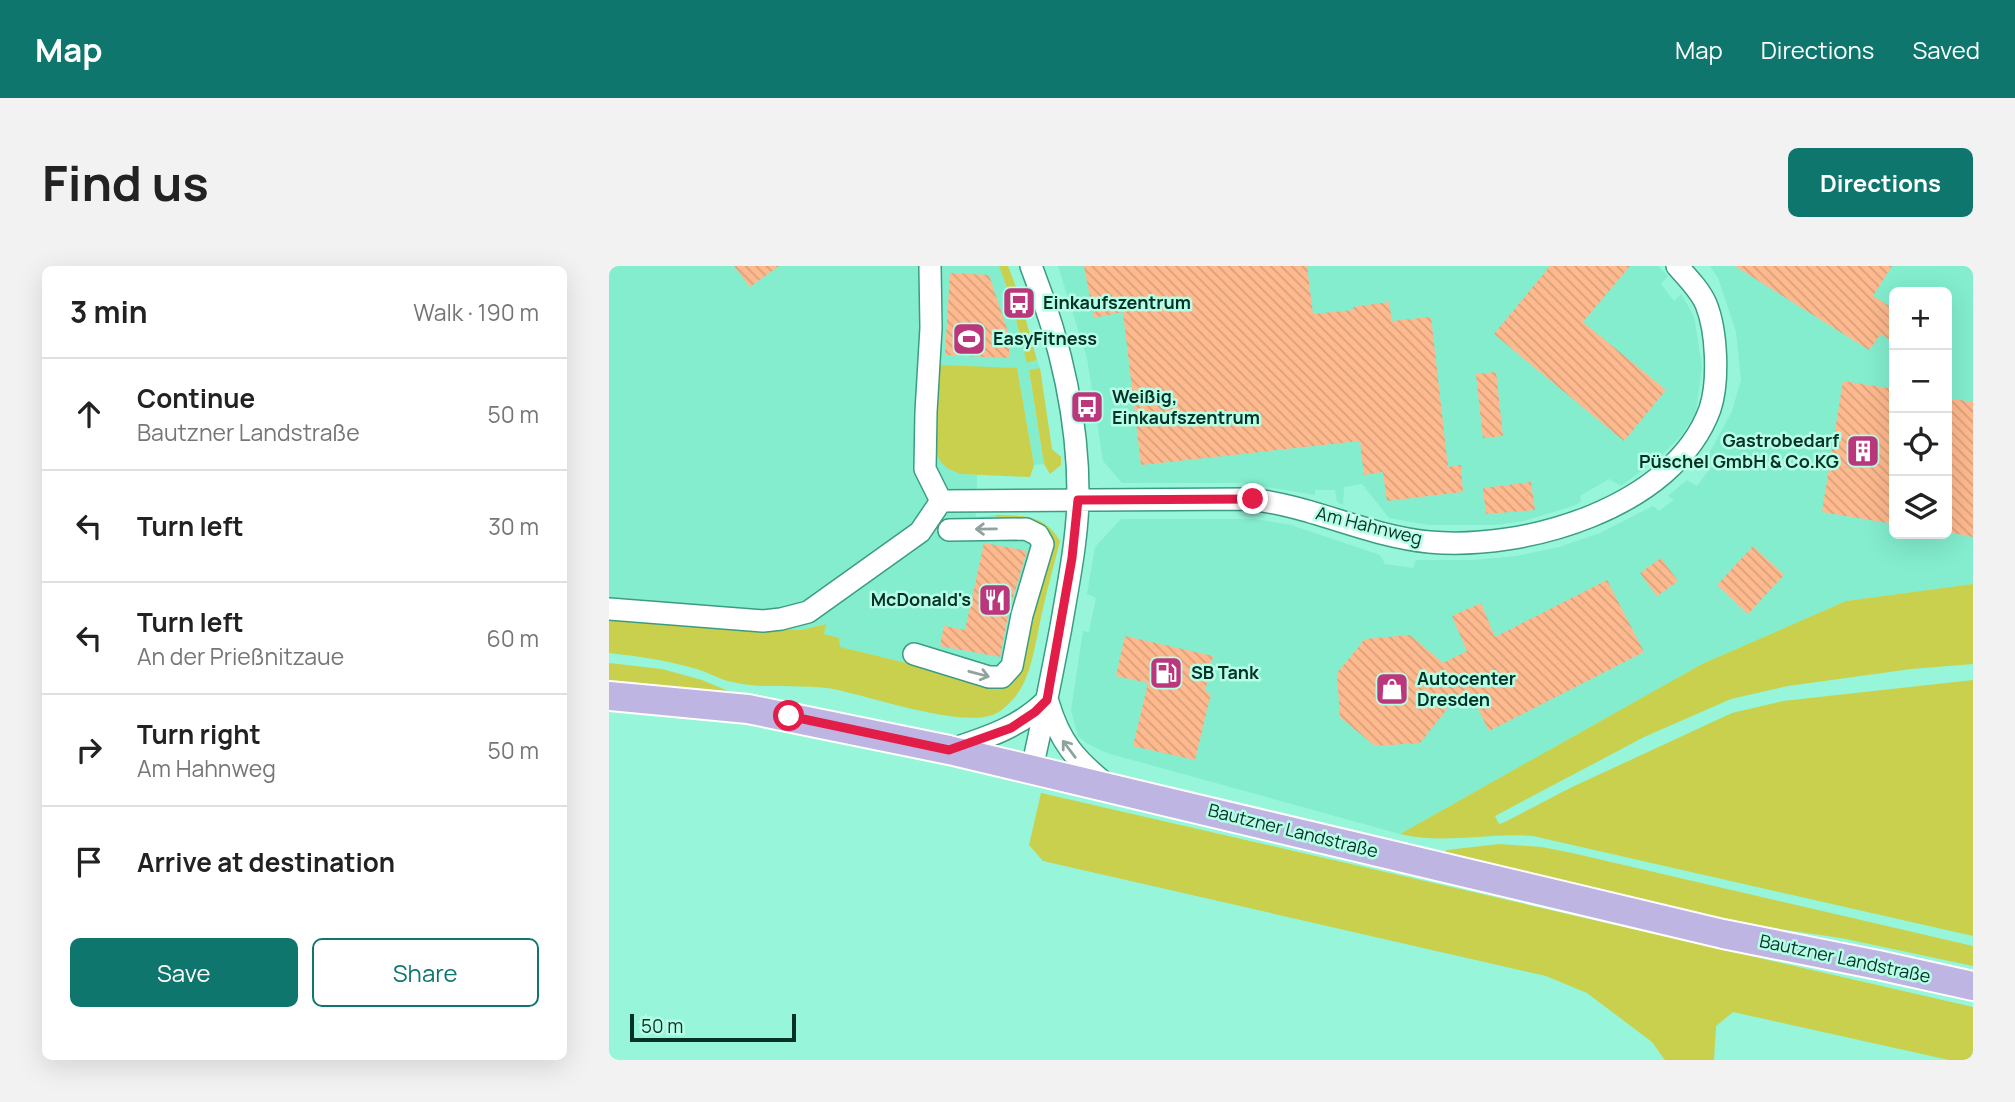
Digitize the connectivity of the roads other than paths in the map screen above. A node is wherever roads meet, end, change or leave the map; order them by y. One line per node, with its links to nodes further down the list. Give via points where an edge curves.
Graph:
1 (930, 266): 5 (street, via 925,469)
2 (1031, 266): 4 (street, via 1061,352 1075,438)
3 (1677, 266): 4 (street, Am Hahnweg, via 1706,304 1713,336 1714,397 1706,420 1664,473 1589,518 1508,539 1428,542 1253,499)
4 (1078, 500): 5 (street, Am Hahnweg); 10 (street)
5 (941, 501): 7 (street, via 920,532 808,612 763,621)
6 (949, 530): 8 (street, one-way to 6, via 989,677 1002,677 1012,666 1044,544 1026,528)
7 (609, 609)
8 (914, 654)
9 (609, 696): 11 (main road, Bautzner Landstraße, via 748,709)
10 (1047, 700): 11 (street, via 1011,728); 12 (street); 13 (street, one-way to 10, via 1069,750)
11 (949, 750): 12 (main road, Bautzner Landstraße)
12 (1032, 768): 13 (main road, Bautzner Landstraße)
13 (1108, 786): 14 (main road, Bautzner Landstraße, via 1709,931)
14 (1973, 986)

